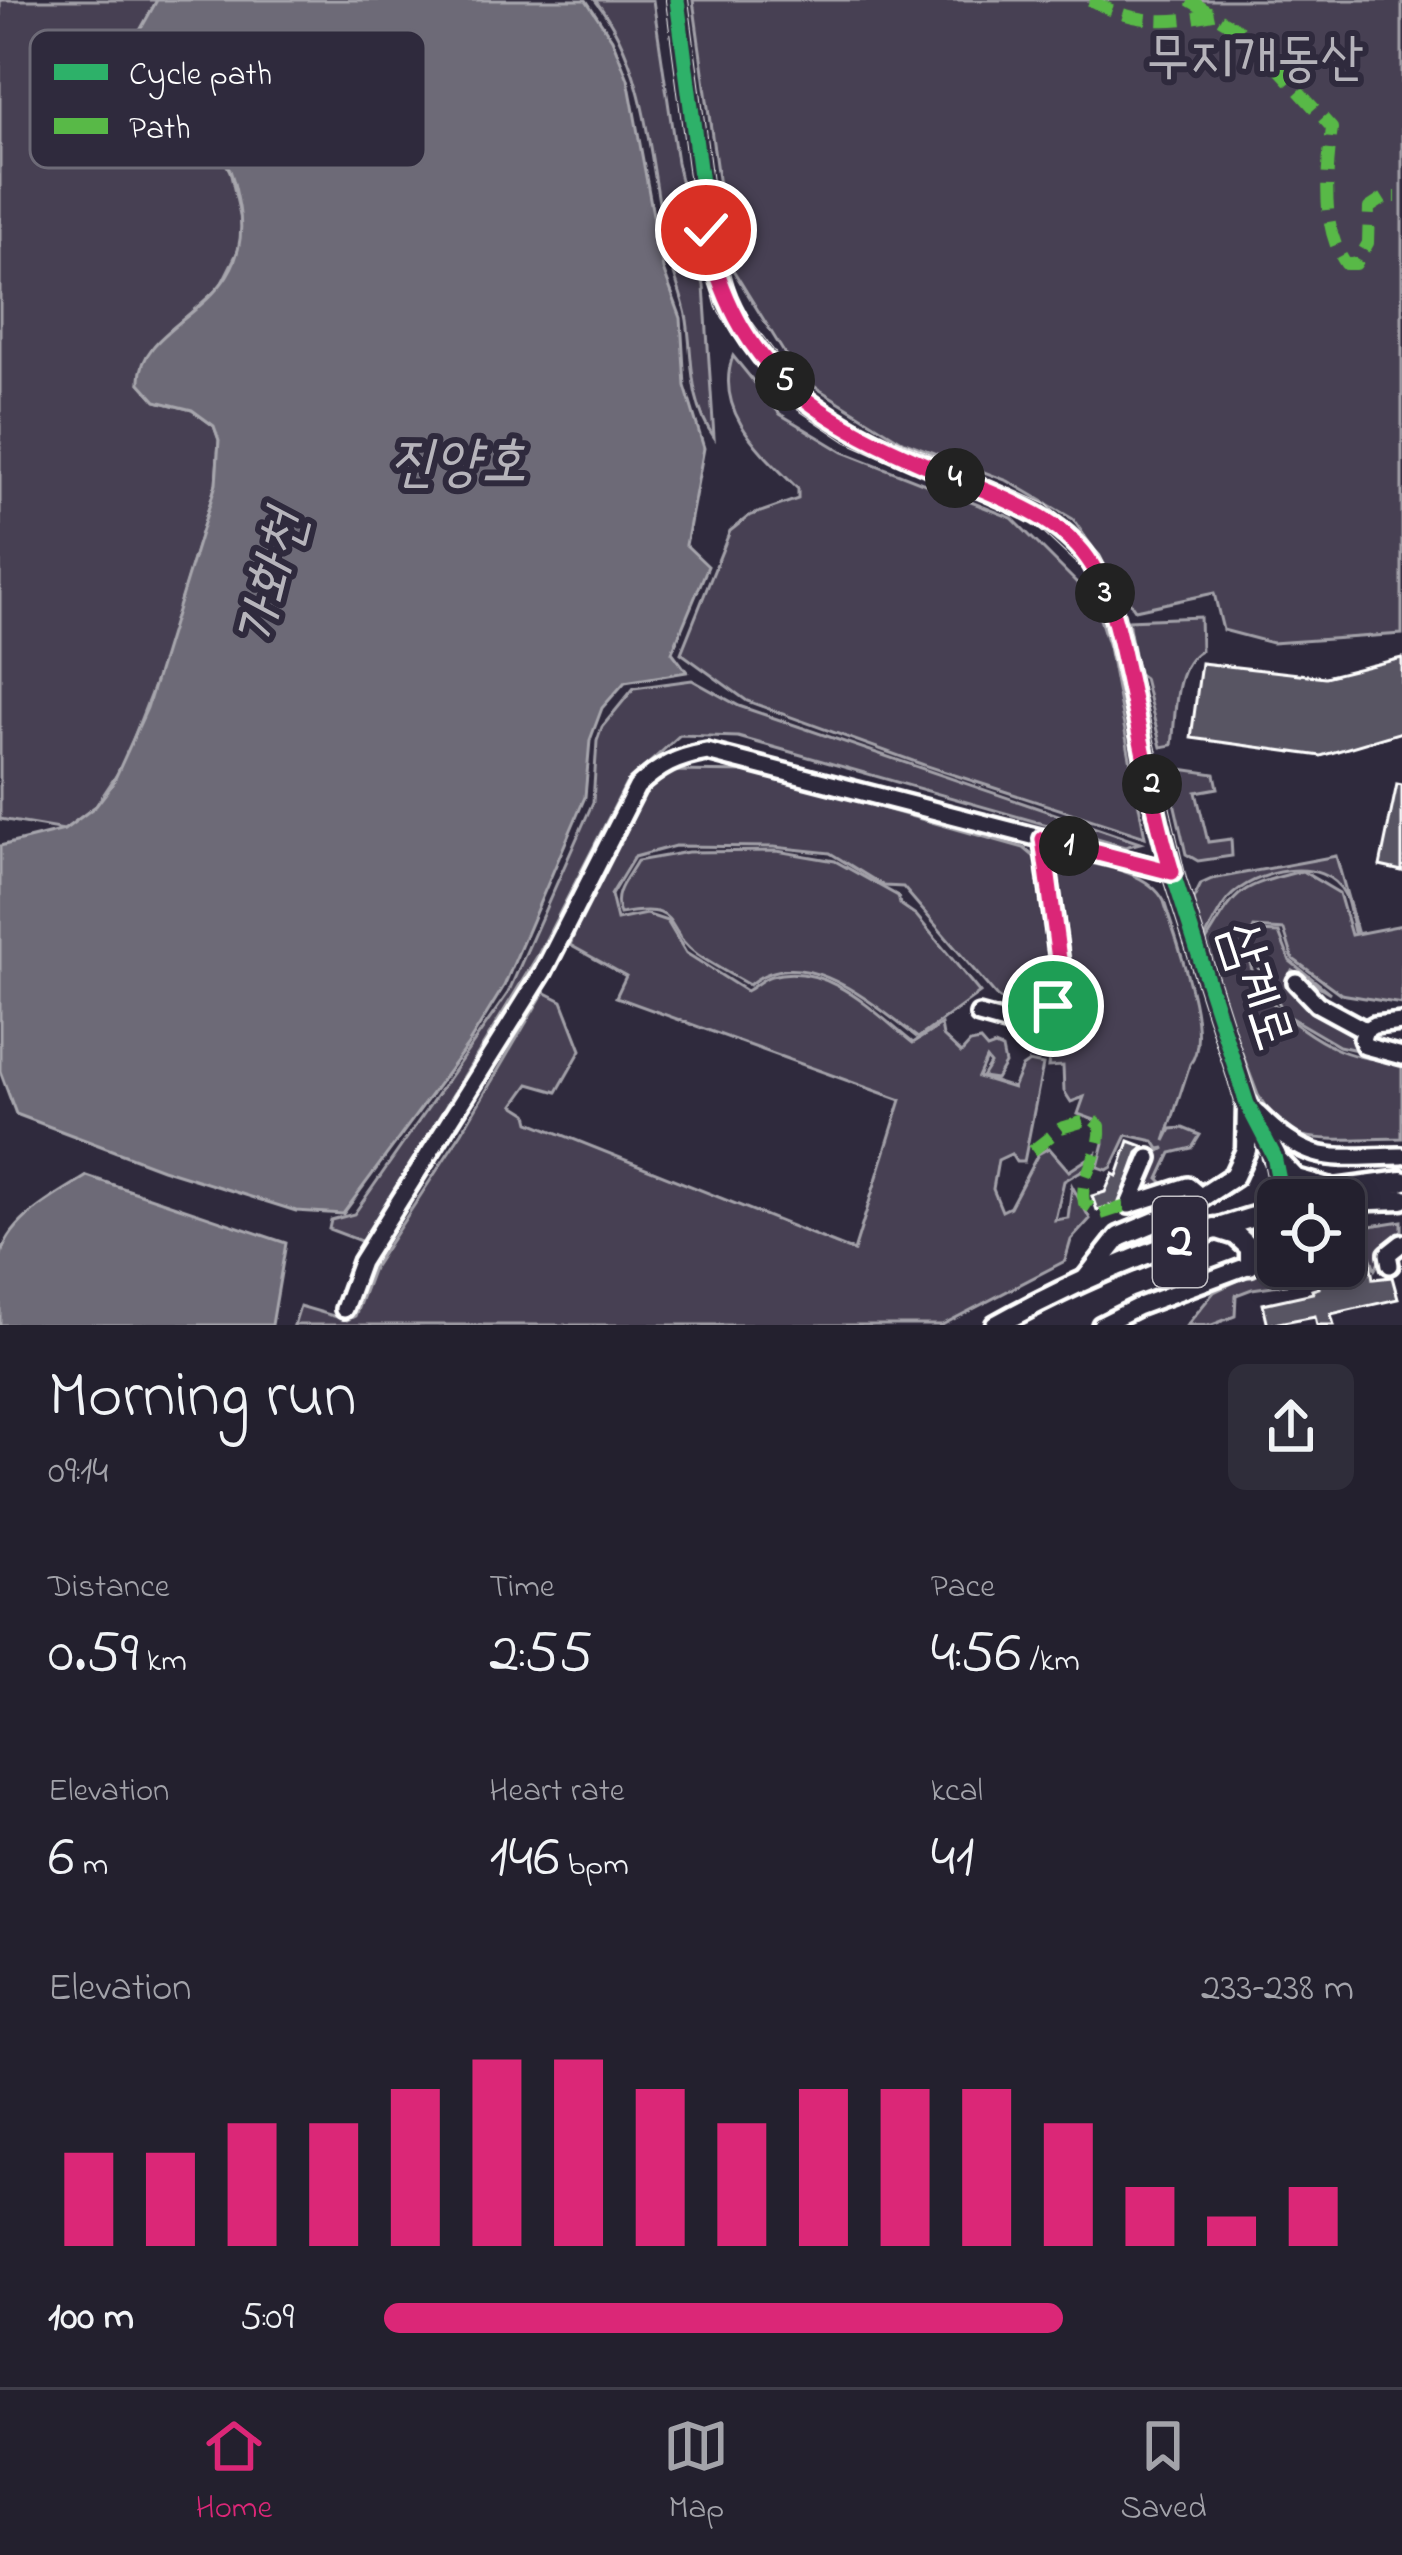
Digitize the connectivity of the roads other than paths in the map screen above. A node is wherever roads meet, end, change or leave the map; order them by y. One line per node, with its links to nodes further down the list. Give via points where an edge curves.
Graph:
1 (677, 0): 3 (street, 삼계로, via 706,230 727,303 807,402 852,432 1040,514 1091,562 1114,612)
2 (1043, 839): 3 (street); 5 (street, via 1062,982 1053,1006 1019,1026); 28 (street, via 707,752 657,768 637,787 543,972 361,1262)
3 (1172, 872): 9 (street, 삼계로)
4 (1296, 982): 7 (street)
5 (979, 1015)
6 (1402, 1022): 7 (street)
7 (1365, 1030): 8 (street, via 1365,1046)
8 (1402, 1056)
9 (1247, 1104): 10 (street, 삼계로); 11 (street); 18 (main road, via 1246,1150 1234,1176)
10 (1274, 1156): 14 (street, 삼계로); 15 (main road, 2)
11 (1314, 1156): 12 (street); 15 (street)
12 (1402, 1156)
13 (1149, 1158): 18 (street, via 1130,1204 1188,1186)
14 (1280, 1179)
15 (1296, 1179)
16 (1402, 1181): 17 (main road)
17 (1365, 1190)
18 (1201, 1197): 27 (main road, via 1119,1237)
19 (1365, 1197): 20 (main road)
20 (1402, 1198)
21 (1257, 1216): 22 (main road, 2)
22 (1214, 1228): 25 (main road, 2, via 1250,1248); 27 (main road, 2)
23 (1402, 1243): 26 (street, via 1388,1254)
24 (1257, 1261): 25 (street)
25 (1250, 1265): 29 (street)
26 (1390, 1265)
27 (1084, 1282): 30 (main road, 2)
28 (344, 1309)
29 (1125, 1319): 31 (street)
30 (996, 1325)
31 (1101, 1325)

